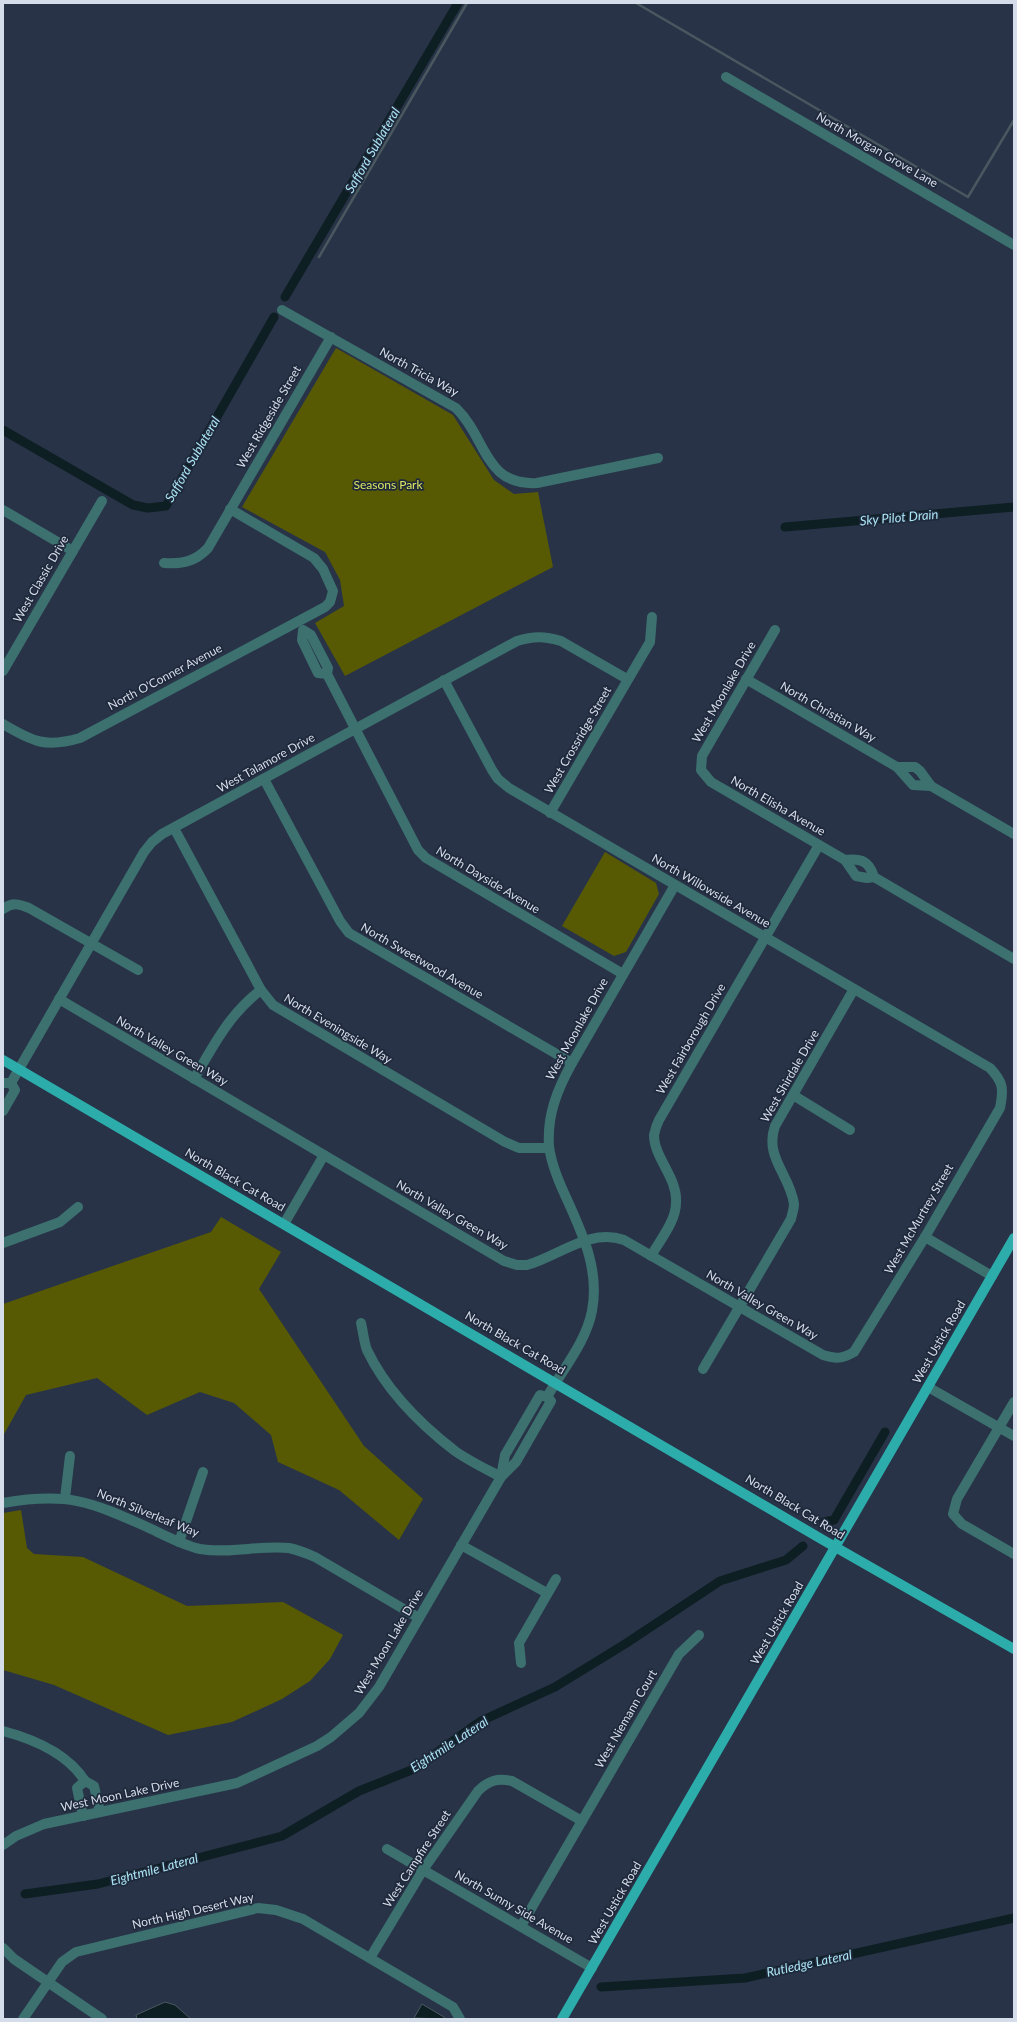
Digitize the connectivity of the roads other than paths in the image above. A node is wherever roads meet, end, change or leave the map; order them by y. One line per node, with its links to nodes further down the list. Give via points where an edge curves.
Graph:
1 (726, 77): 2 (street, North Morgan Grove Lane)
2 (1014, 245)
3 (282, 310): 4 (street, North Tricia Way)
4 (331, 338): 5 (street, North Tricia Way, via 456,408 471,426 495,469 512,481 537,483); 7 (street, West Ridgeside Street)
5 (658, 458)
6 (102, 500): 9 (street, West Classic Drive)
7 (230, 509): 10 (street, West Ridgeside Street, via 202,555 179,564); 12 (street, North O'Conner Avenue, via 314,558 323,569 331,584 332,597 325,607)
8 (3, 510): 9 (street)
9 (73, 551): 14 (street, West Classic Drive)
10 (164, 563)
11 (652, 617): 15 (street, West Crossridge Street, via 650,642)
12 (298, 621): 18 (street, North O'Conner Avenue, via 80,738 62,743 43,743 24,737); 19 (street, North Dayside Avenue, via 303,630 311,635 328,668 327,674)
13 (775, 630): 16 (street, West Moonlake Drive)
14 (3, 672)
15 (627, 679): 17 (street, West Talamore Drive, via 560,641 539,636 517,641); 24 (street, West Crossridge Street)
16 (746, 679): 20 (street, North Christian Way); 21 (street, West Moonlake Drive, via 702,756)
17 (444, 680): 19 (street, West Talamore Drive); 24 (street, North Willowside Avenue, via 498,779)
18 (3, 724)
19 (354, 730): 22 (street, West Talamore Drive); 36 (street, North Dayside Avenue, via 418,850 426,858)
20 (897, 767): 23 (street, North Christian Way, via 913,785); 23 (street, North Christian Way, via 914,767 920,770)
21 (701, 770): 27 (street, North Elisha Avenue, via 711,782)
22 (264, 779): 25 (street, West Talamore Drive); 41 (street, North Sweetwood Avenue, via 340,921 349,933)
23 (931, 786): 26 (street, North Christian Way)
24 (550, 813): 30 (street, North Willowside Avenue)
25 (174, 828): 33 (street, West Talamore Drive, via 152,842 144,852); 37 (street, North Eveningside Way)
26 (1014, 834)
27 (819, 845): 28 (street, North Elisha Avenue); 32 (street, West Fairborough Drive)
28 (845, 860): 29 (street, North Elisha Avenue, via 856,876); 29 (street, North Elisha Avenue, via 864,861)
29 (874, 877): 34 (street, North Elisha Avenue)
30 (675, 885): 32 (street, North Willowside Avenue); 36 (street, West Moonlake Drive)
31 (3, 909): 33 (street, via 9,905 19,904)
32 (765, 938): 38 (street, North Willowside Avenue); 57 (street, West Fairborough Drive, via 659,1120 654,1135 674,1186 676,1203 672,1218)
33 (91, 943): 35 (street); 39 (street, West Talamore Drive)
34 (1014, 959)
35 (138, 970)
36 (623, 974): 41 (street, West Moonlake Drive)
37 (261, 990): 43 (street, via 224,1028); 49 (street, North Eveningside Way, via 273,1005 286,1014 493,1136 520,1148)
38 (854, 990): 45 (street, North Willowside Avenue, via 990,1068); 46 (street, West Shirdale Drive)
39 (59, 999): 42 (street, West Talamore Drive); 43 (street, North Valley Green Way)
40 (3, 1060): 42 (main road, North Black Cat Road)
41 (572, 1063): 49 (street, West Moonlake Drive, via 560,1084 552,1106)
42 (19, 1069): 44 (street, West Talamore Drive); 52 (main road, North Black Cat Road)
43 (194, 1079): 50 (street, North Valley Green Way)
44 (7, 1083): 47 (street, via 15,1090)
45 (1002, 1086): 53 (street, West McMurtrey Street, via 1000,1108)
46 (793, 1095): 48 (street); 59 (street, West Shirdale Drive, via 775,1126 771,1147 792,1194 794,1206 791,1219)
47 (3, 1111)
48 (850, 1130)
49 (549, 1148): 55 (street, West Moonlake Drive, via 558,1180)
50 (324, 1155): 52 (street); 55 (street, North Valley Green Way, via 504,1261 527,1265)
51 (78, 1208): 56 (street, via 60,1222)
52 (284, 1224): 63 (main road, North Black Cat Road)
53 (925, 1237): 58 (street); 61 (street, West McMurtrey Street, via 861,1343 854,1352)
54 (1014, 1238): 58 (main road, West Ustick Road)
55 (585, 1240): 57 (street, North Valley Green Way, via 598,1236 613,1236); 63 (street, West Moonlake Drive, via 594,1274 592,1310 583,1339)
56 (3, 1243)
57 (651, 1256): 59 (street, North Valley Green Way)
58 (992, 1276): 64 (main road, West Ustick Road)
59 (740, 1307): 61 (street, North Valley Green Way, via 823,1355 835,1359); 62 (street, West Shirdale Drive)
60 (361, 1322): 71 (street, via 367,1349 405,1406 456,1451)
61 (845, 1357)
62 (704, 1369)
63 (556, 1382): 65 (street, West Moonlake Drive); 76 (main road, North Black Cat Road)
64 (928, 1387): 67 (street); 76 (main road, West Ustick Road)
65 (547, 1396): 71 (street, West Moon Lake Drive, via 551,1402 516,1462)
66 (1014, 1402): 67 (street)
67 (998, 1427): 68 (street); 77 (street, via 957,1499 954,1514 962,1524)
68 (1014, 1436)
69 (70, 1456): 72 (street)
70 (203, 1472): 74 (street)
71 (501, 1477): 75 (street, West Moon Lake Drive)
72 (65, 1498): 73 (street, North Silverleaf Way, via 37,1498); 74 (street, North Silverleaf Way, via 104,1508)
73 (3, 1503)
74 (179, 1542): 80 (street, North Silverleaf Way, via 216,1550 279,1548 300,1551 315,1557)
75 (462, 1545): 79 (street); 80 (street, West Moon Lake Drive)
76 (836, 1547): 82 (main road, North Black Cat Road); 97 (main road, West Ustick Road)
77 (1014, 1554)
78 (556, 1578): 79 (street)
79 (547, 1594): 83 (street, via 519,1643)
80 (419, 1618): 86 (street, West Moon Lake Drive, via 371,1698 345,1727 317,1746 237,1783)
81 (699, 1635): 88 (street, West Niemann Court, via 679,1654)
82 (1014, 1649)
83 (521, 1664)
84 (3, 1731): 85 (street, via 39,1744 61,1757 77,1769)
85 (85, 1781): 86 (street, via 94,1786); 87 (street, via 77,1788)
86 (100, 1812): 87 (street, West Moon Lake Drive)
87 (82, 1816): 89 (street, West Moon Lake Drive, via 32,1828)
88 (582, 1821): 91 (street, West Campfire Street, via 512,1781 493,1780 478,1790); 92 (street, West Niemann Court)
89 (3, 1845)
90 (387, 1849): 91 (street, North Sunny Side Avenue)
91 (423, 1870): 92 (street, North Sunny Side Avenue); 95 (street, West Campfire Street)
92 (521, 1926): 97 (street, North Sunny Side Avenue)
93 (3, 1948): 96 (street)
94 (3, 1956): 96 (street)
95 (370, 1958): 98 (street, North High Desert Way, via 293,1915 258,1908 76,1952 62,1962); 101 (street, North High Desert Way, via 453,2008)
96 (14, 1959): 98 (street)
97 (592, 1968): 102 (main road, West Ustick Road)
98 (48, 1982): 99 (street, North High Desert Way); 100 (street)
99 (23, 2019)
100 (102, 2019)
101 (460, 2019)
102 (562, 2019)

